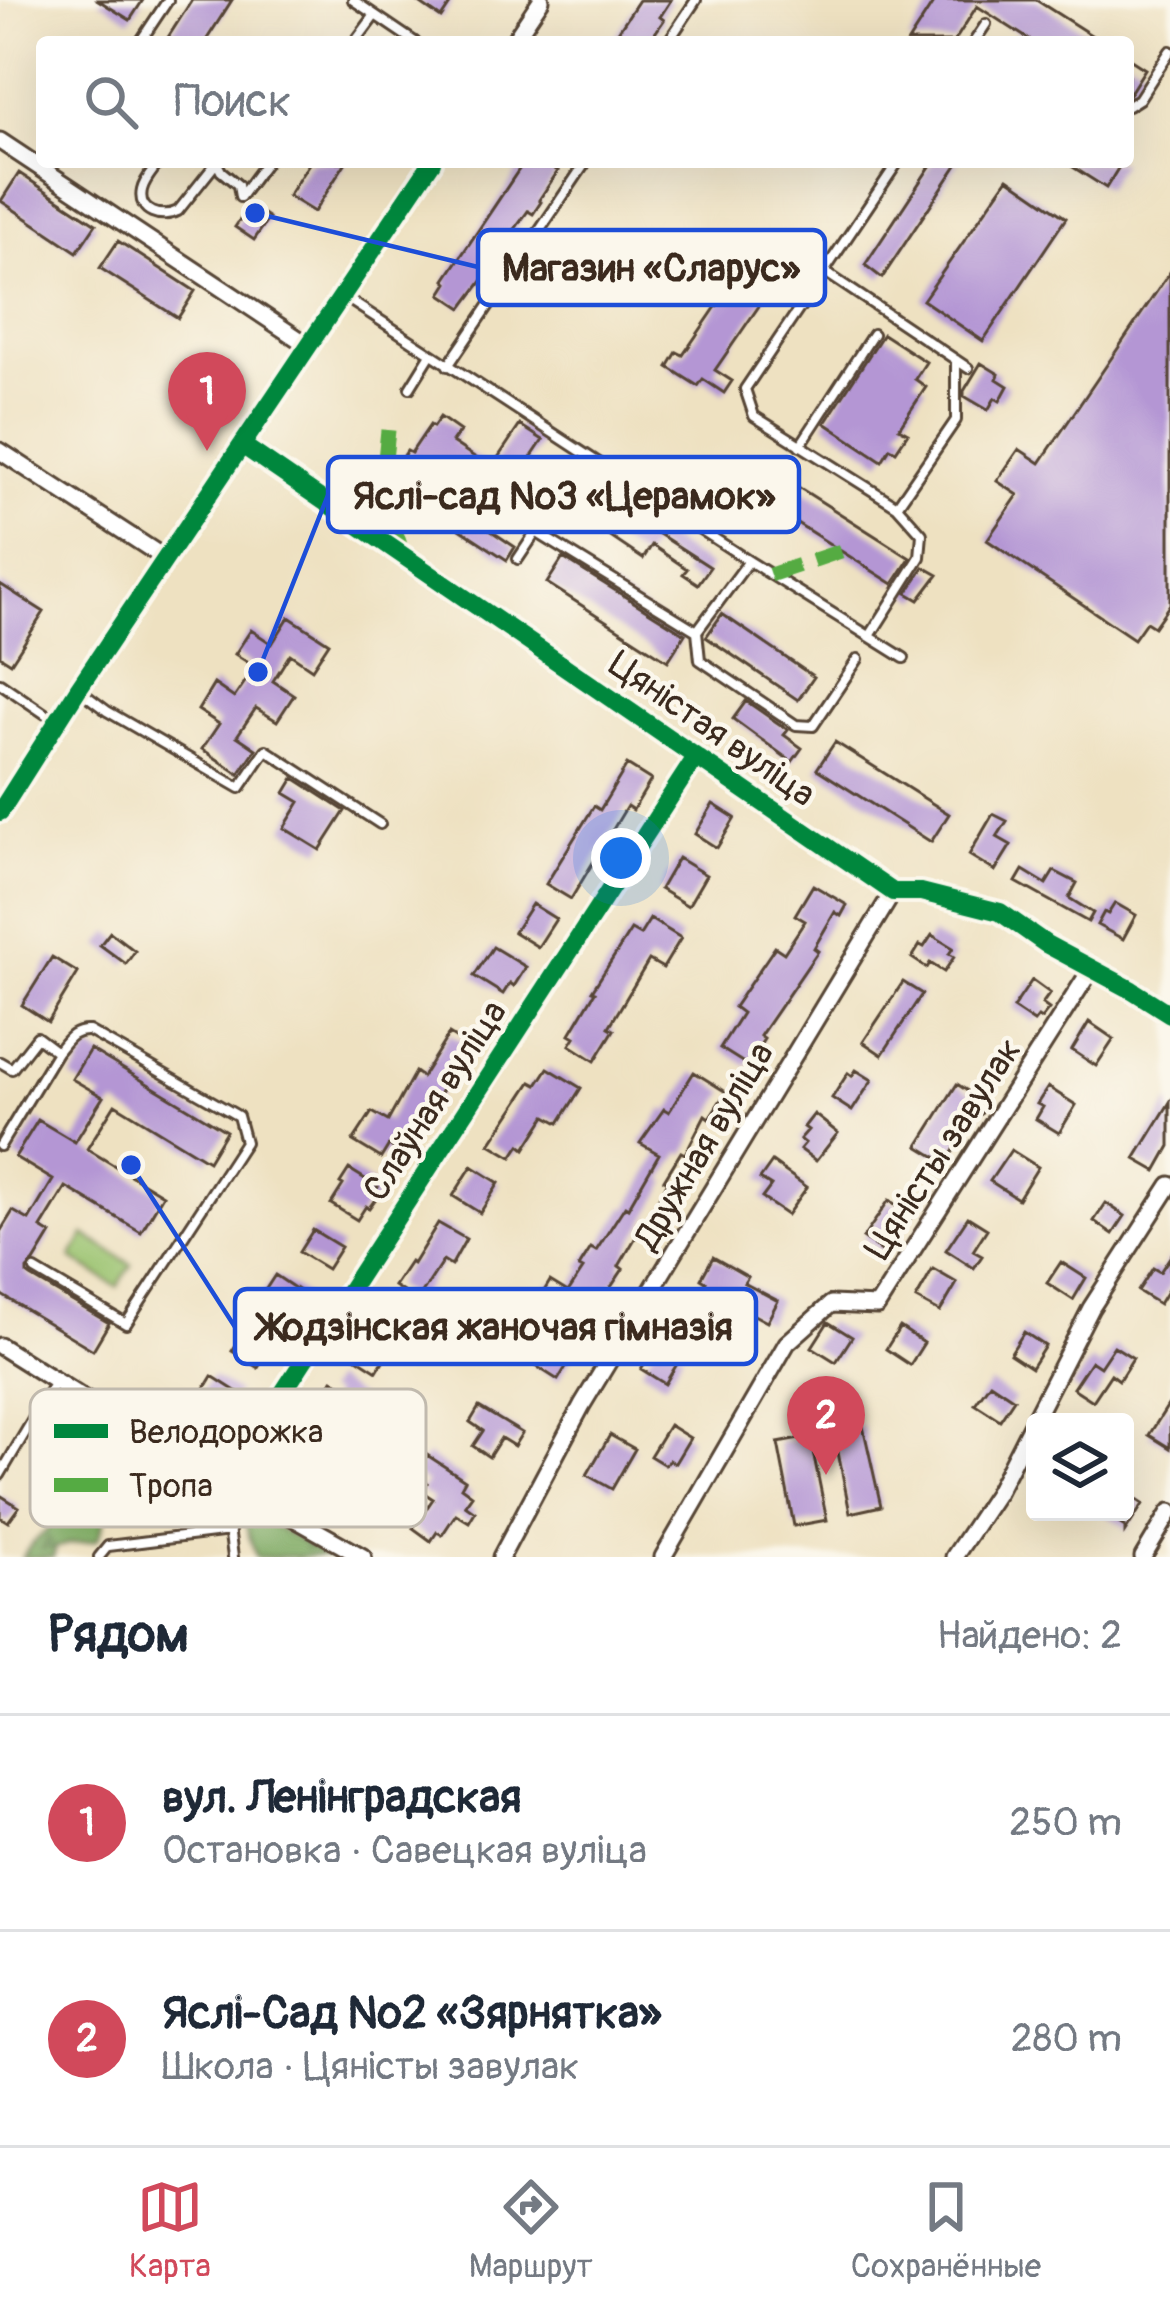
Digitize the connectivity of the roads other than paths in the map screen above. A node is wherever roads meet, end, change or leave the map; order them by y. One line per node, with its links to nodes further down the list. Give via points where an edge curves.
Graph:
1 (167, 0): 7 (lane)
2 (353, 0): 5 (lane)
3 (541, 0): 10 (street)
4 (696, 0): 11 (lane)
5 (375, 15): 8 (lane); 9 (lane)
6 (986, 24): 12 (lane)
7 (144, 36)
8 (360, 36)
9 (406, 36)
10 (517, 36)
11 (672, 36)
12 (981, 36)
13 (1170, 51): 14 (lane)
14 (1134, 102)
15 (0, 140): 16 (street)
16 (36, 164)
17 (42, 168): 28 (street)
18 (155, 168): 19 (lane, via 142,200 171,216)
19 (212, 168)
20 (220, 168): 21 (lane, via 240,197)
21 (262, 168)
22 (429, 168): 26 (street)
23 (582, 168): 31 (lane)
24 (894, 168): 25 (lane)
25 (825, 272): 30 (lane); 35 (lane, via 745,389 754,416)
26 (342, 295): 28 (street); 29 (lane)
27 (873, 334): 35 (lane)
28 (309, 346): 34 (street)
29 (431, 354): 31 (lane); 33 (lane)
30 (956, 360): 32 (lane); 38 (lane, via 956,420)
31 (448, 366): 37 (lane)
32 (968, 368)
33 (410, 388)
34 (242, 445): 40 (street); 50 (street, Цяністая вуліца)
35 (800, 446): 38 (lane)
36 (0, 452): 40 (street)
37 (588, 456): 39 (lane); 42 (lane)
38 (897, 506): 44 (lane, via 922,534 920,557)
39 (536, 532): 41 (lane); 43 (lane)
40 (166, 559): 48 (street)
41 (518, 559)
42 (749, 561): 43 (lane); 44 (lane)
43 (697, 631): 46 (lane, via 700,660 796,725 813,726)
44 (870, 636): 45 (lane)
45 (904, 658)
46 (858, 659)
47 (0, 683): 49 (lane)
48 (78, 689): 49 (street); 52 (lane, via 241,788 266,750)
49 (57, 722): 51 (street)
50 (696, 757): 53 (street, Цяністая вуліца); 65 (street, Слаўная вуліца)
51 (0, 812)
52 (380, 824)
53 (892, 892): 54 (street, Цяністая вуліца, via 1000,912); 75 (street, Дружная вуліца, via 582,1405)
54 (1092, 968): 55 (street, Цяністая вуліца); 76 (street, Цяністы завулак, via 877,1306 831,1304 787,1343)
55 (1170, 1014)
56 (58, 1052): 57 (lane, via 37,1037 12,1069); 58 (lane); 60 (lane, via 72,1034 88,1030 238,1116 244,1142 126,1324)
57 (0, 1062)
58 (0, 1146)
59 (1170, 1185): 77 (street, via 1091,1308 996,1494)
60 (35, 1270)
61 (0, 1346): 62 (street)
62 (56, 1381): 63 (lane); 64 (street)
63 (51, 1389)
64 (69, 1389)
65 (285, 1389)
66 (30, 1424): 67 (lane)
67 (0, 1474)
68 (1170, 1512): 78 (street)
69 (229, 1527): 71 (lane)
70 (310, 1527): 74 (street)
71 (230, 1531): 72 (lane, via 108,1546); 73 (lane)
72 (99, 1557)
73 (233, 1557)
74 (363, 1557)
75 (501, 1557)
76 (663, 1557)
77 (954, 1557)
78 (1143, 1557)

